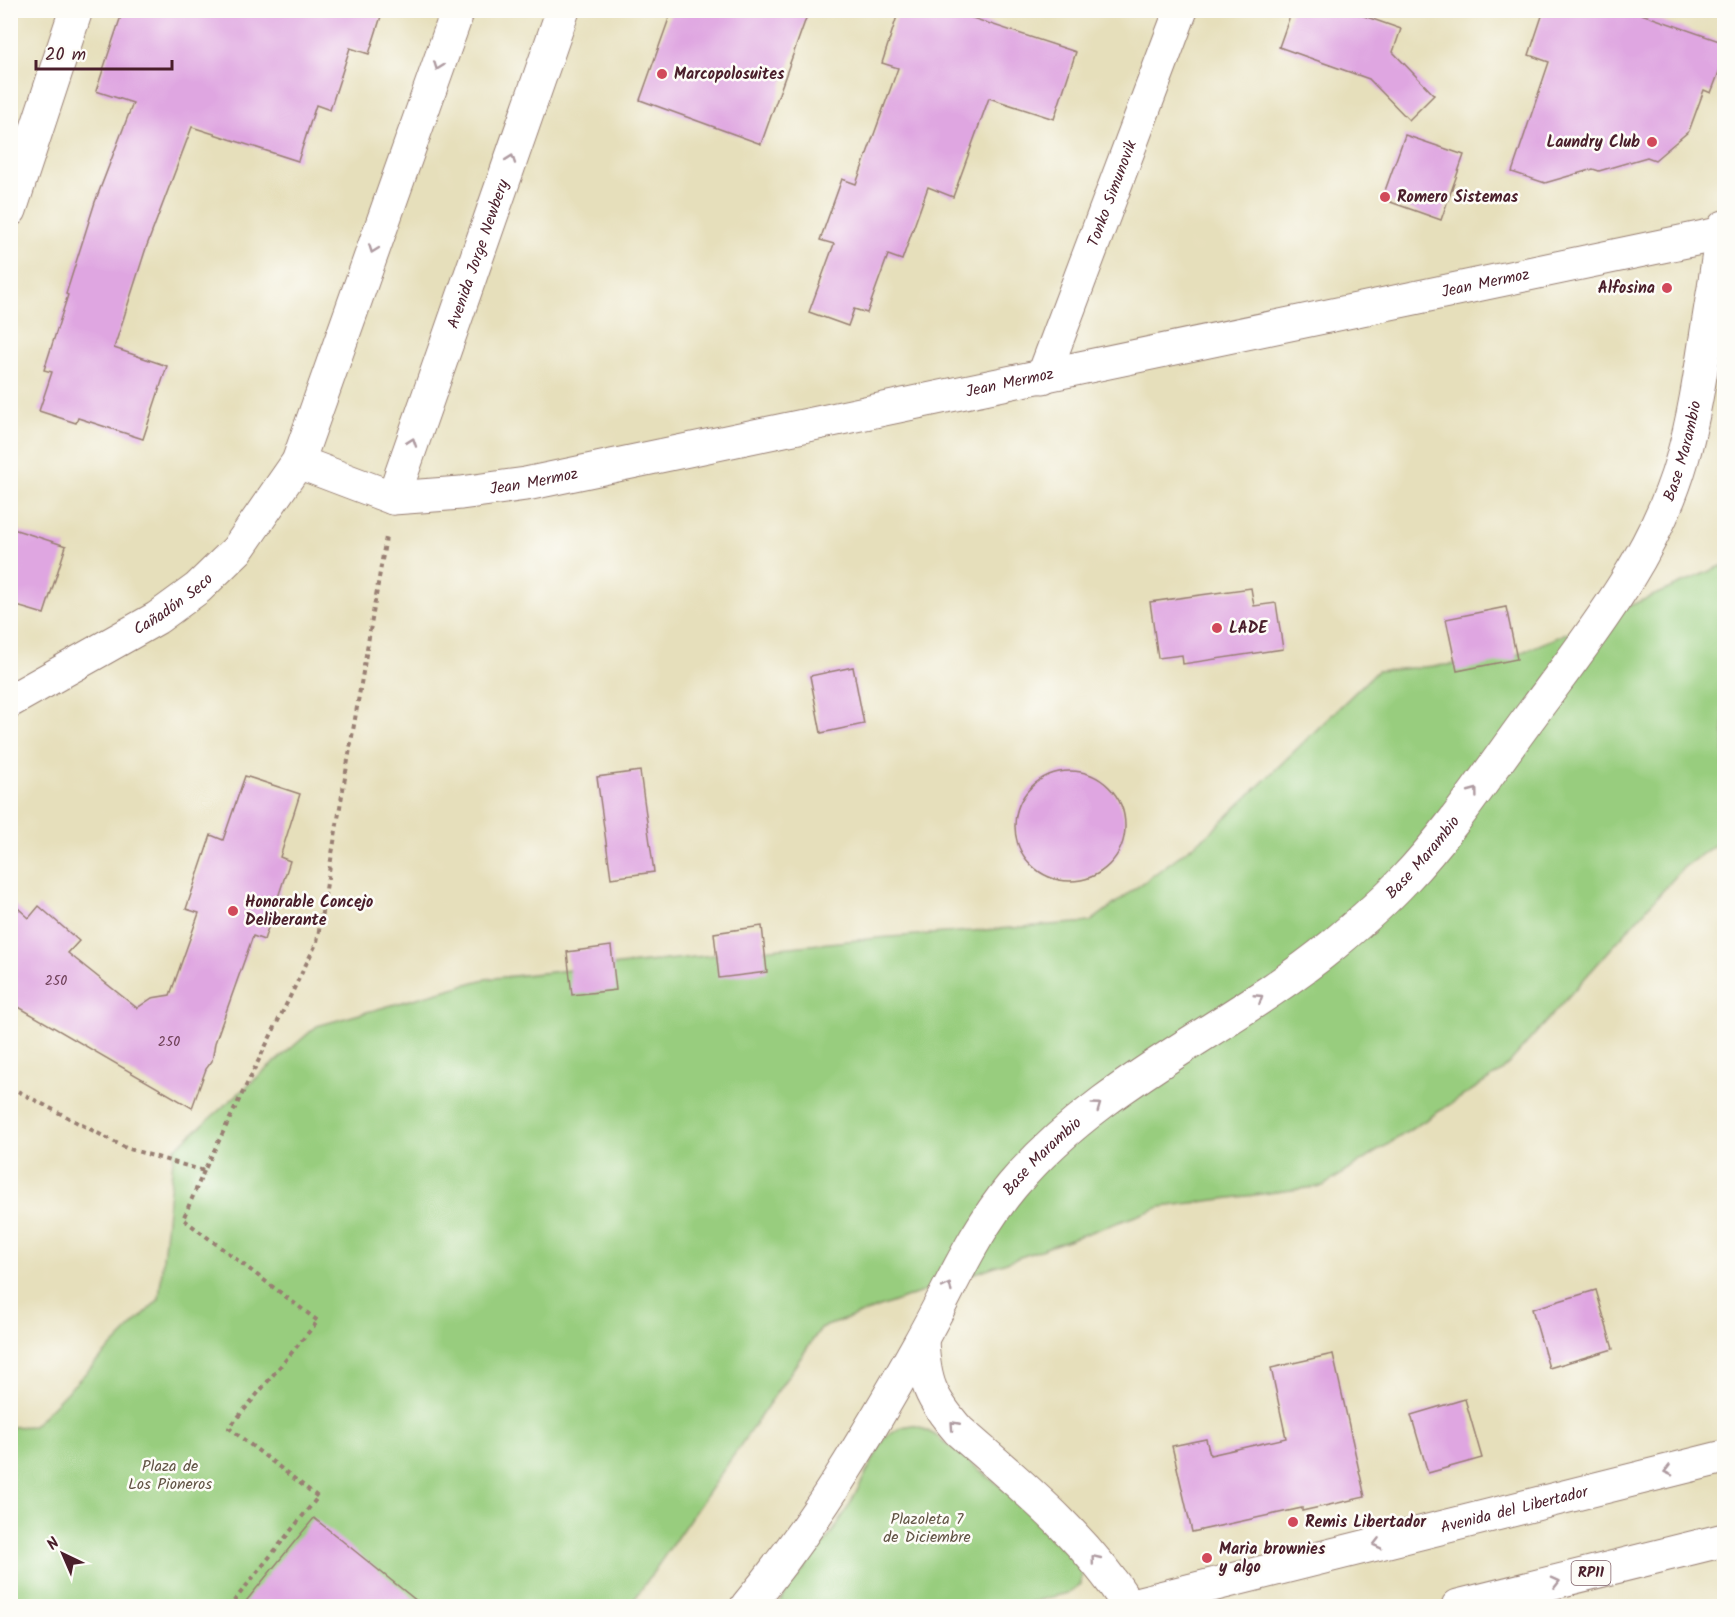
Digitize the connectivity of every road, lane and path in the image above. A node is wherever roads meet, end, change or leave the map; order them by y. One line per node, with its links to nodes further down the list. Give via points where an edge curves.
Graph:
1 (76, 10): 5 (street)
2 (458, 10): 8 (street, one-way to 8)
3 (563, 10): 9 (street, Avenida Jorge Newbery, one-way to 3)
4 (1181, 10): 7 (street, Tonko Simunovik)
5 (10, 210)
6 (1724, 231): 7 (street, Jean Mermoz); 13 (street, Base Marambio, one-way to 6, via 982,1227 1012,1186 1045,1151 1085,1114 1136,1076 1298,973 1370,913 1437,842 1586,642 1641,555 1665,507 1682,460)
7 (1043, 377): 9 (street, Jean Mermoz, via 526,484)
8 (298, 462): 9 (street, Jean Mermoz); 10 (street, Cañadón Seco, via 237,550 198,588 157,618)
9 (393, 498): 12 (path, via 317,942)
10 (10, 701)
11 (10, 1087): 12 (path, via 126,1148)
12 (204, 1171): 16 (path, via 183,1219 318,1321 229,1428 318,1497)
13 (922, 1340): 17 (street, Base Marambio, via 827,1498); 18 (street, Base Marambio, one-way to 13, via 1069,1530 946,1416 923,1369)
14 (1725, 1457): 18 (street, Avenida del Libertador, one-way to 18)
15 (1725, 1540): 19 (street, RP11, one-way to 15)
16 (230, 1606)
17 (747, 1606)
18 (1129, 1606)
19 (1458, 1606)

